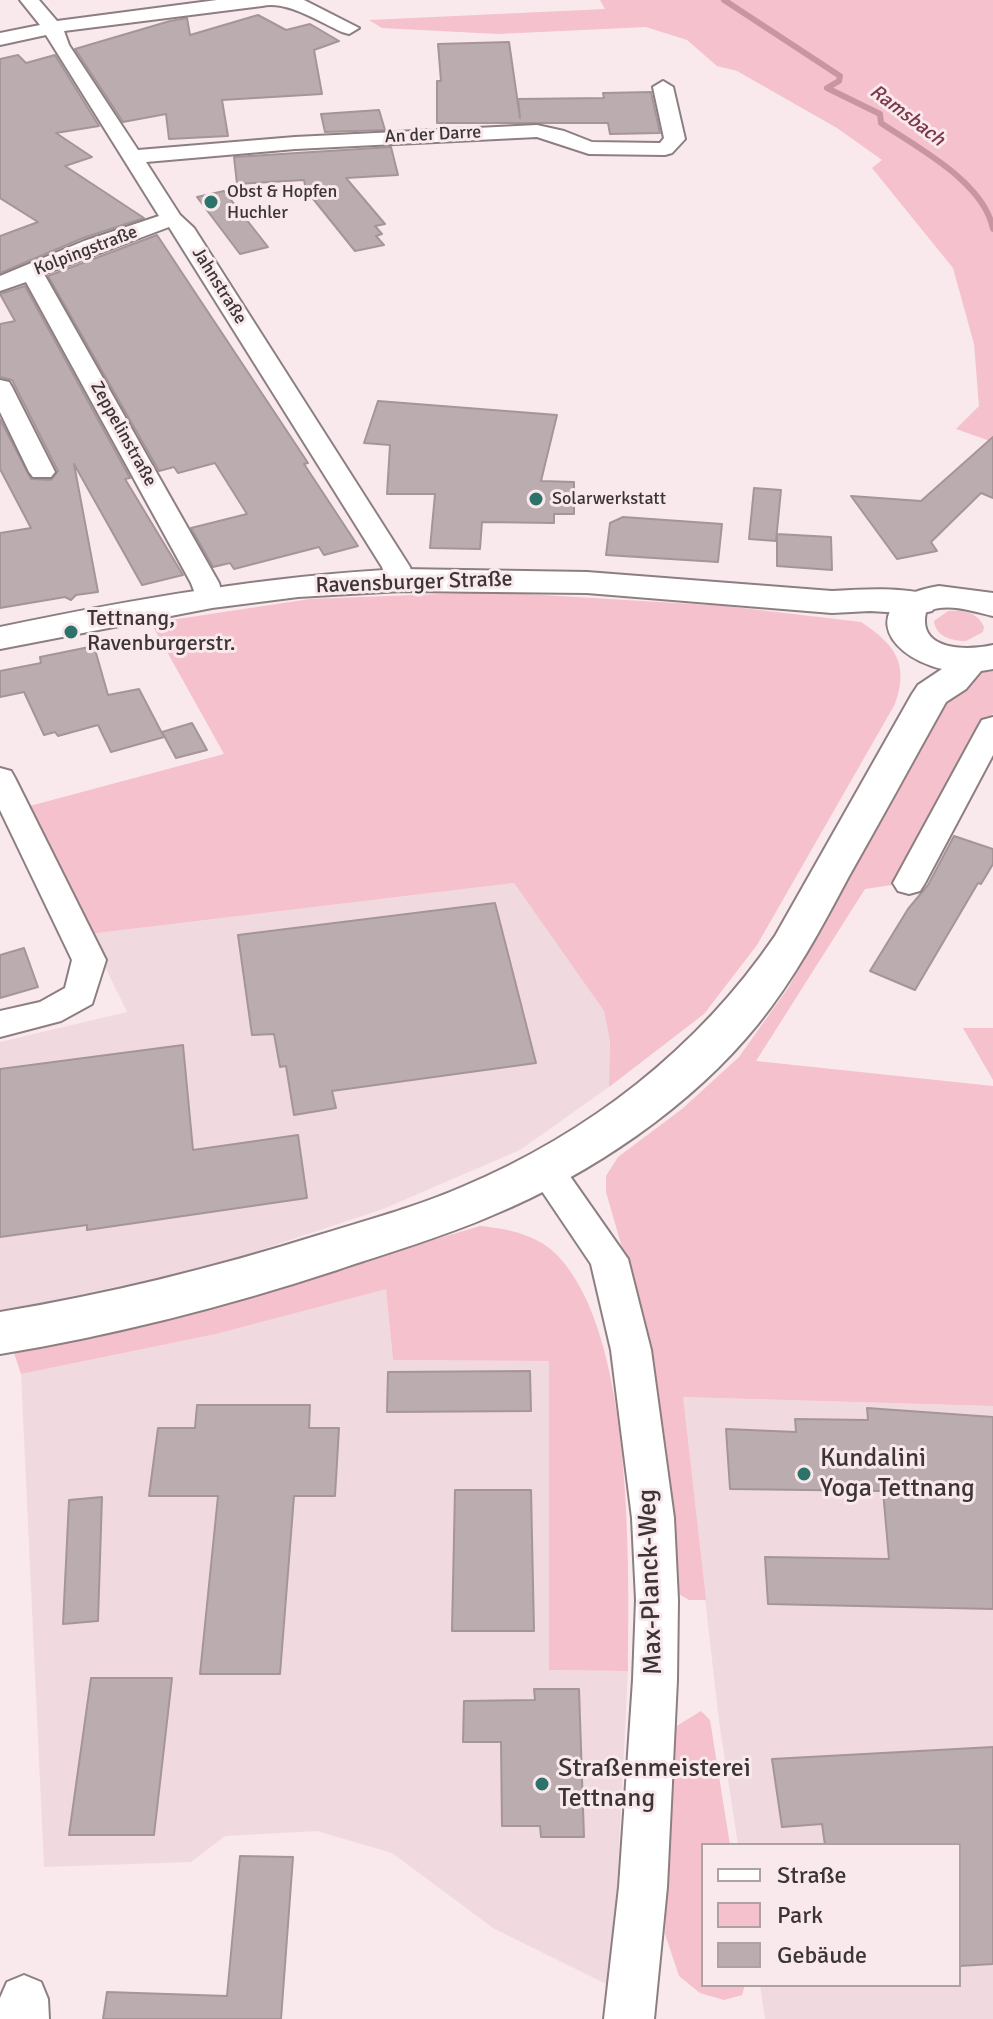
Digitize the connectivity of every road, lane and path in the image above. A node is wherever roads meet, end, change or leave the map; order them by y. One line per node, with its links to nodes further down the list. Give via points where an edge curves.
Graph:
1 (29, 0): 4 (street, Jahnstraße)
2 (262, 0): 4 (street)
3 (278, 0): 5 (street)
4 (53, 28): 6 (street); 8 (street, Jahnstraße)
5 (349, 28)
6 (0, 39)
7 (663, 87): 8 (street, An der Darre, via 675,139 665,149 589,148 537,131)
8 (130, 157): 9 (street, Jahnstraße)
9 (172, 219): 10 (street, Kolpingstraße); 15 (street, Jahnstraße, via 183,228 381,542)
10 (32, 272): 11 (street, Kolpingstraße); 17 (street, Zeppelinstraße)
11 (0, 284)
12 (0, 387): 13 (street)
13 (42, 472)
14 (993, 568): 16 (main road)
15 (399, 579): 17 (main road, Ravensburger Straße); 20 (main road, Ravensburger Straße, via 513,579 832,602)
16 (954, 595): 18 (main road); 20 (main road)
17 (209, 598): 19 (main road, Ravensburger Straße)
18 (993, 605)
19 (0, 638)
20 (922, 645): 21 (main road, via 953,681); 27 (main road, via 790,946 735,1022 668,1086)
21 (981, 659)
22 (993, 727): 25 (street)
23 (0, 778): 24 (street)
24 (8, 812): 26 (street, via 89,960 80,995 49,1012)
25 (909, 883)
26 (0, 1024)
27 (545, 1169): 28 (main road, via 447,1213 254,1278); 29 (street, Max-Planck-Weg, via 609,1259 631,1350 653,1518 655,1680)
28 (0, 1333)
29 (629, 2019)

